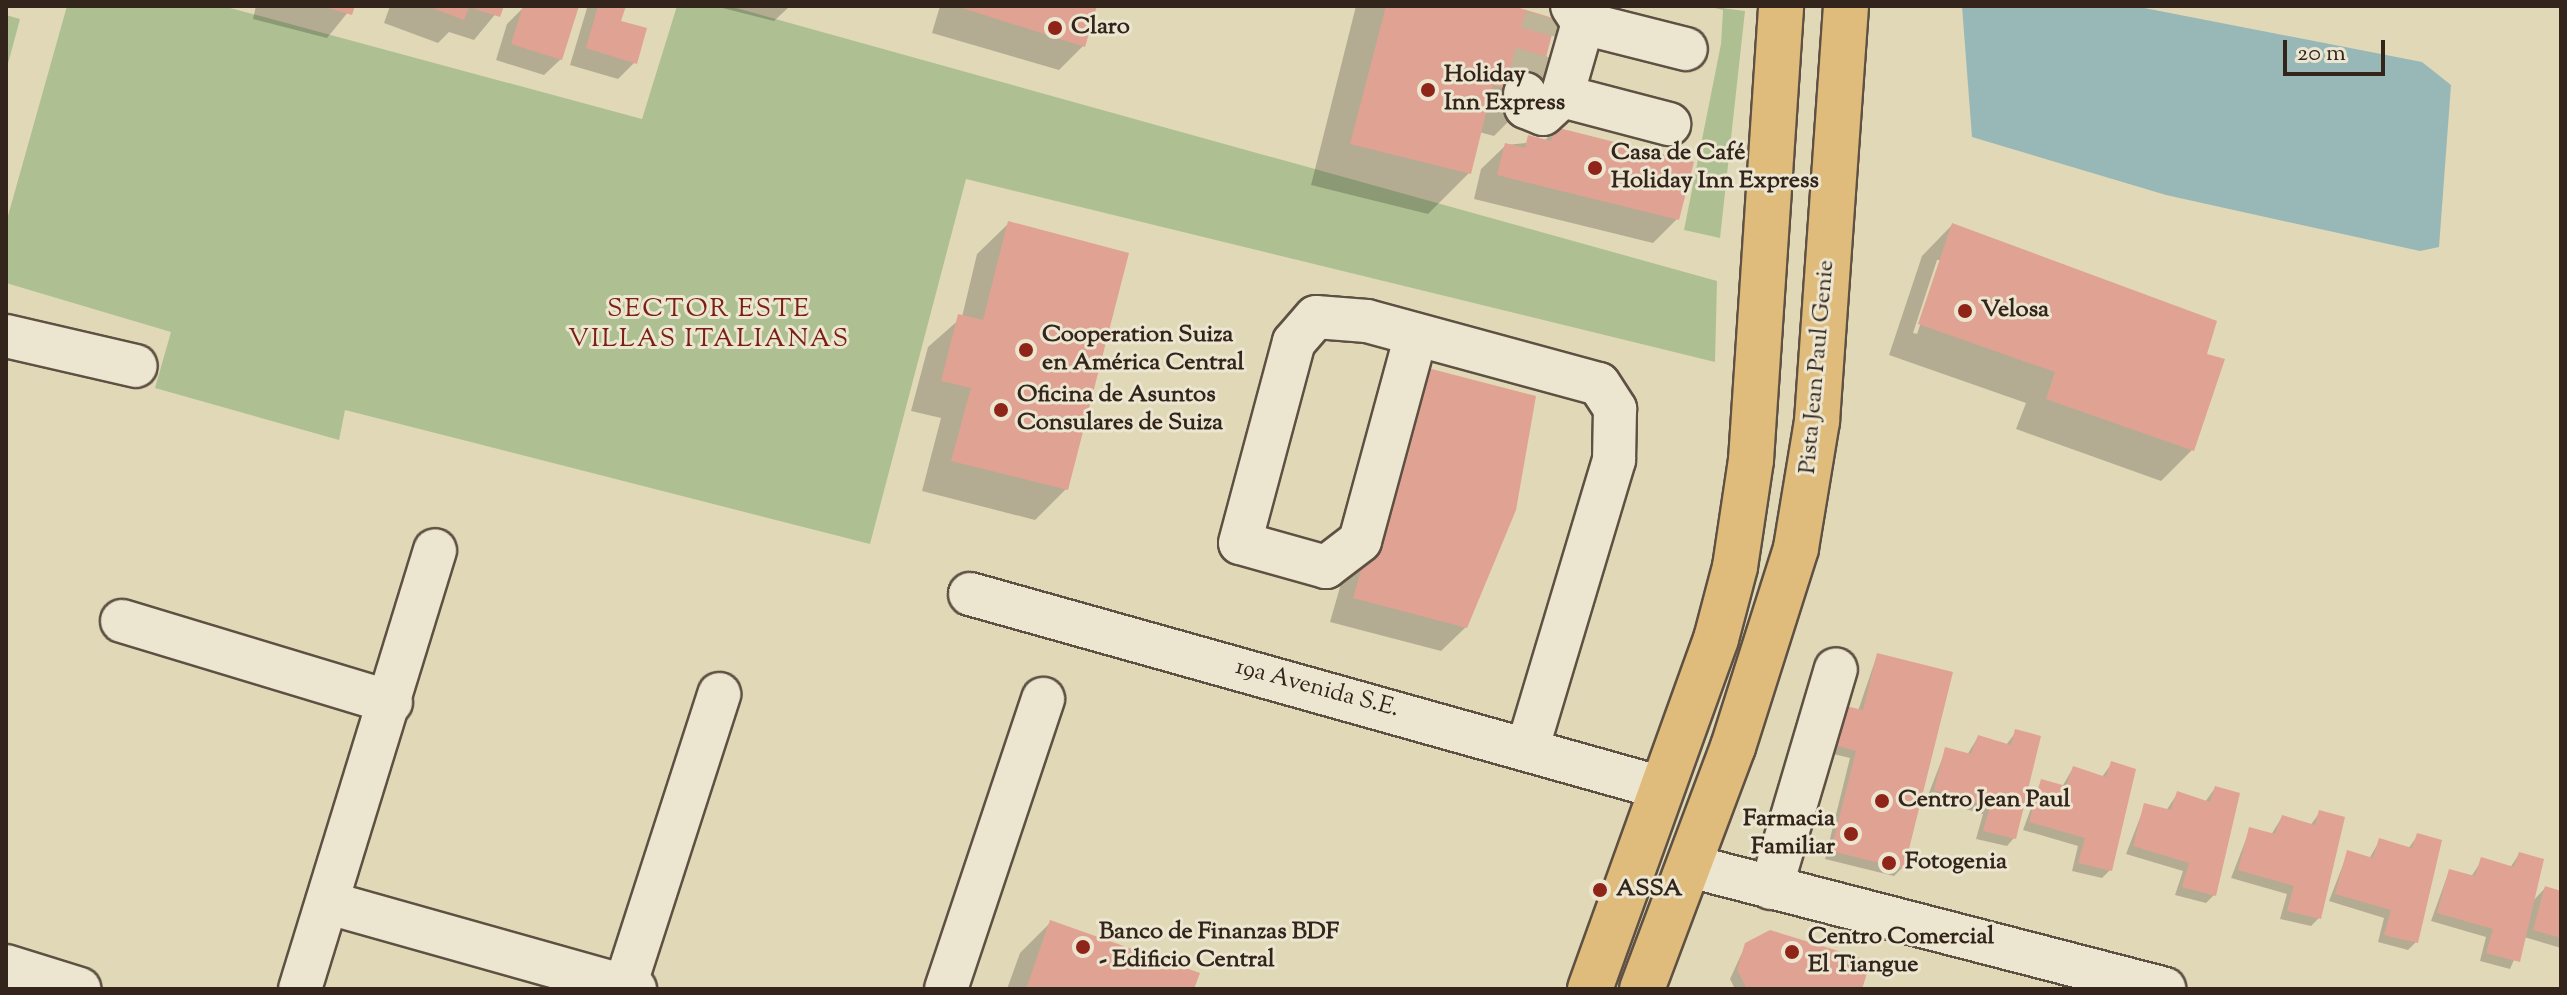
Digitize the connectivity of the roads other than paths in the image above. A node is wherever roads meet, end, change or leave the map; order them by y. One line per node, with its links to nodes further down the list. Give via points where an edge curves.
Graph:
1 (1781, 6): 18 (main road, via 1751,460 1716,639)
2 (1846, 6): 9 (main road, Pista Jean Paul Genie, via 1817,421)
3 (1562, 13): 4 (street); 5 (street, via 1544,95)
4 (1686, 49)
5 (1669, 124)
6 (1416, 335): 6 (street, via 1316,317 1294,342 1240,543 1326,567 1360,541); 17 (street, via 1599,384 1615,409 1614,460)
7 (6, 336): 8 (street)
8 (136, 366)
9 (1805, 499): 18 (main road, via 1769,564 1698,772); 19 (main road, Pista Jean Paul Genie, via 1785,591)
10 (435, 550): 16 (street)
11 (970, 594): 17 (street, 19a Avenida S.E.)
12 (122, 621): 16 (street)
13 (1836, 669): 20 (street)
14 (719, 694): 23 (street)
15 (1043, 699): 27 (street)
16 (391, 702): 21 (street)
17 (1528, 746): 18 (street, 19a Avenida S.E.)
18 (1662, 788): 24 (main road, via 1679,823); 28 (main road)
19 (1690, 866): 20 (street); 24 (main road, Pista Jean Paul Genie)
20 (1771, 888): 29 (street)
21 (329, 903): 23 (street); 26 (street)
22 (6, 966): 25 (street)
23 (628, 988)
24 (1641, 988)
25 (80, 989)
26 (300, 989)
27 (946, 989)
28 (1590, 989)
29 (2164, 989)

